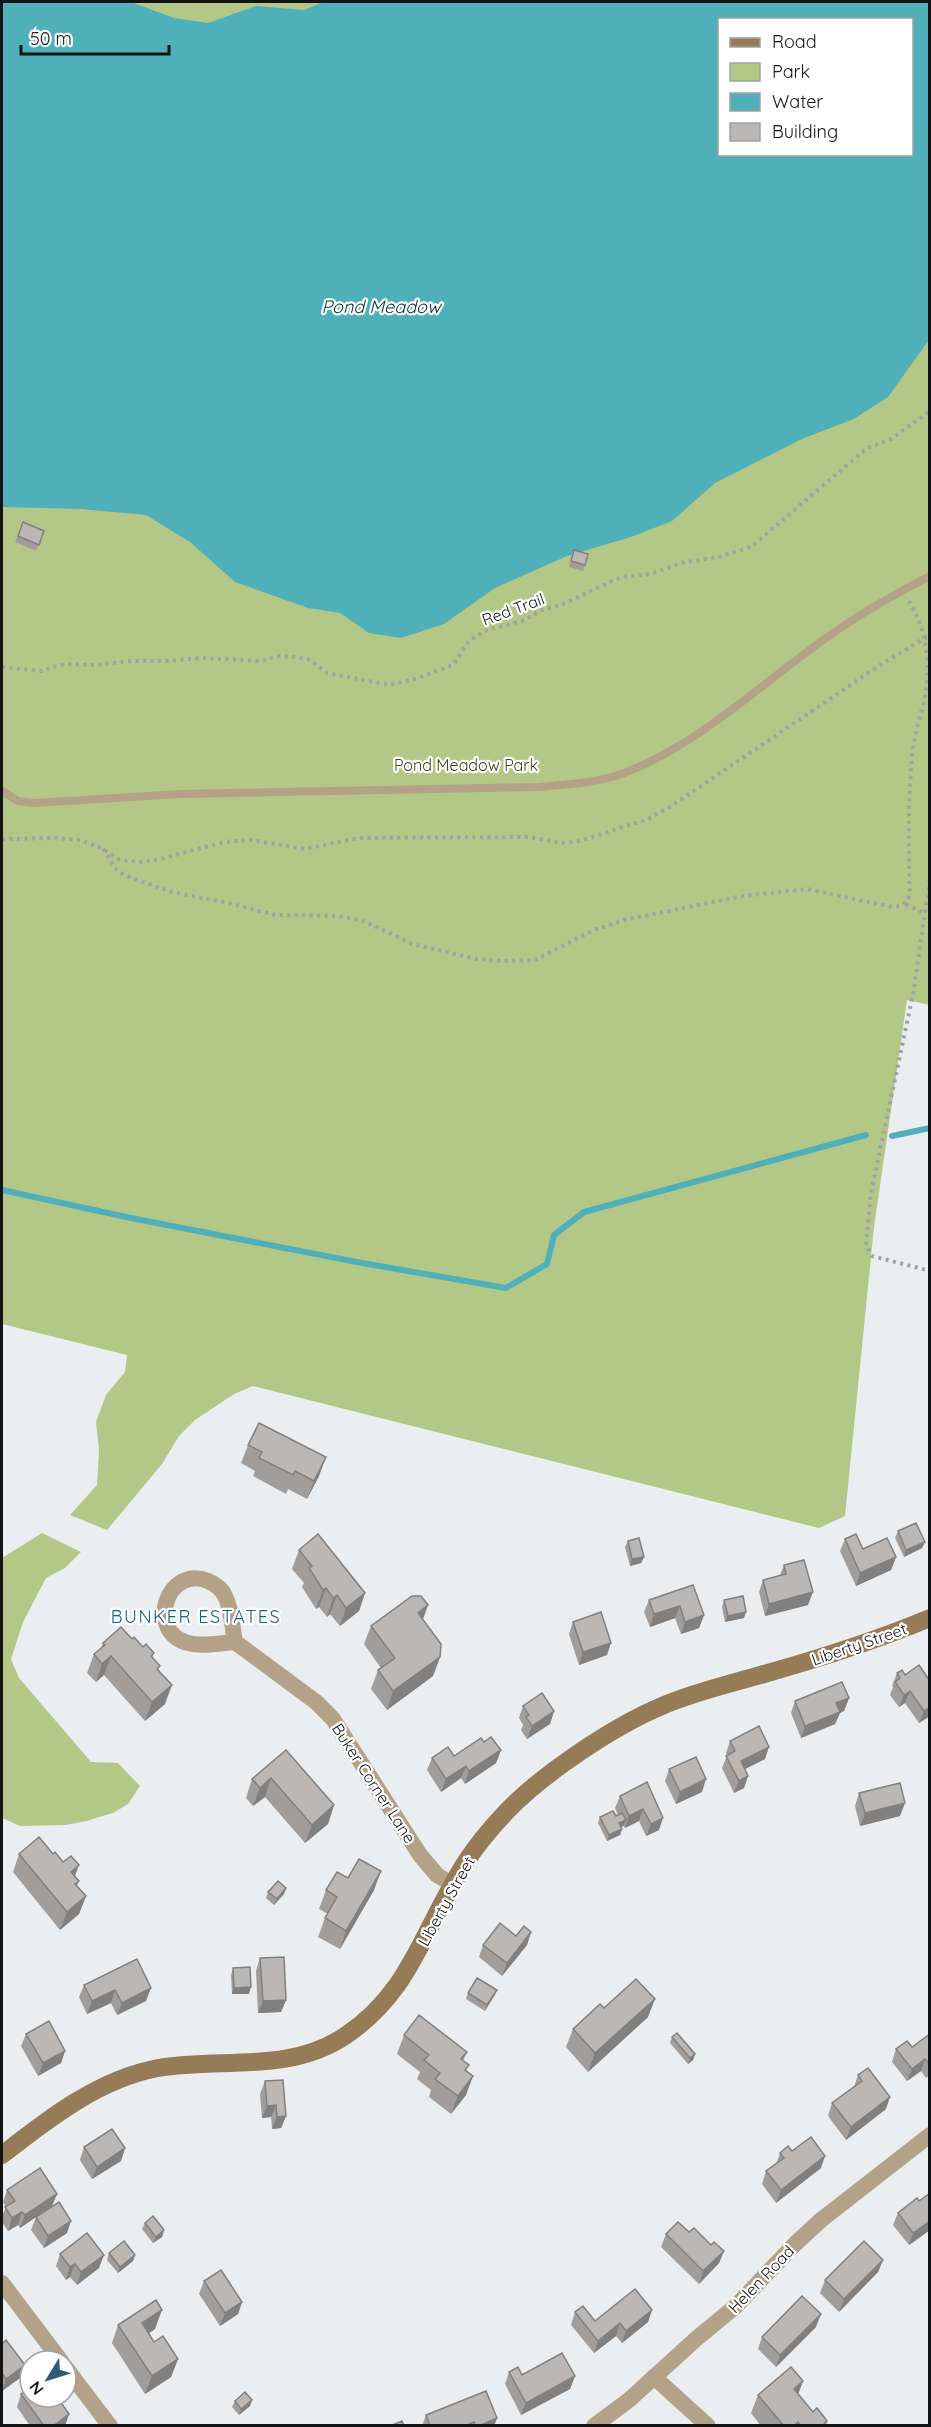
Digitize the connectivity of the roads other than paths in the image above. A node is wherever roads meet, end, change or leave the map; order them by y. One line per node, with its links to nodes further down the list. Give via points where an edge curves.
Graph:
1 (930, 576): 2 (lane, via 839,629 732,710 669,751 624,773 591,782 539,787 180,794 34,803 18,801)
2 (2, 791)
3 (930, 1618): 5 (main road, Liberty Street, via 868,1643 676,1700 646,1713 565,1764 520,1798 488,1832)
4 (235, 1641): 4 (street, via 228,1602 216,1586 193,1579 173,1588 164,1603 167,1626 173,1635 191,1644); 5 (street, Buker Corner Lane, via 333,1719 420,1855)
5 (452, 1884): 7 (main road, Liberty Street, via 395,1990 378,2010 345,2036 314,2052 276,2061 174,2066 126,2077 64,2109)
6 (930, 2135): 10 (street, Helen Road, via 814,2226 736,2306)
7 (2, 2155)
8 (2, 2283): 9 (street)
9 (52, 2349)
10 (654, 2377): 13 (street, Helen Road); 14 (street)
11 (78, 2384): 12 (street)
12 (110, 2426)
13 (594, 2426)
14 (708, 2426)

